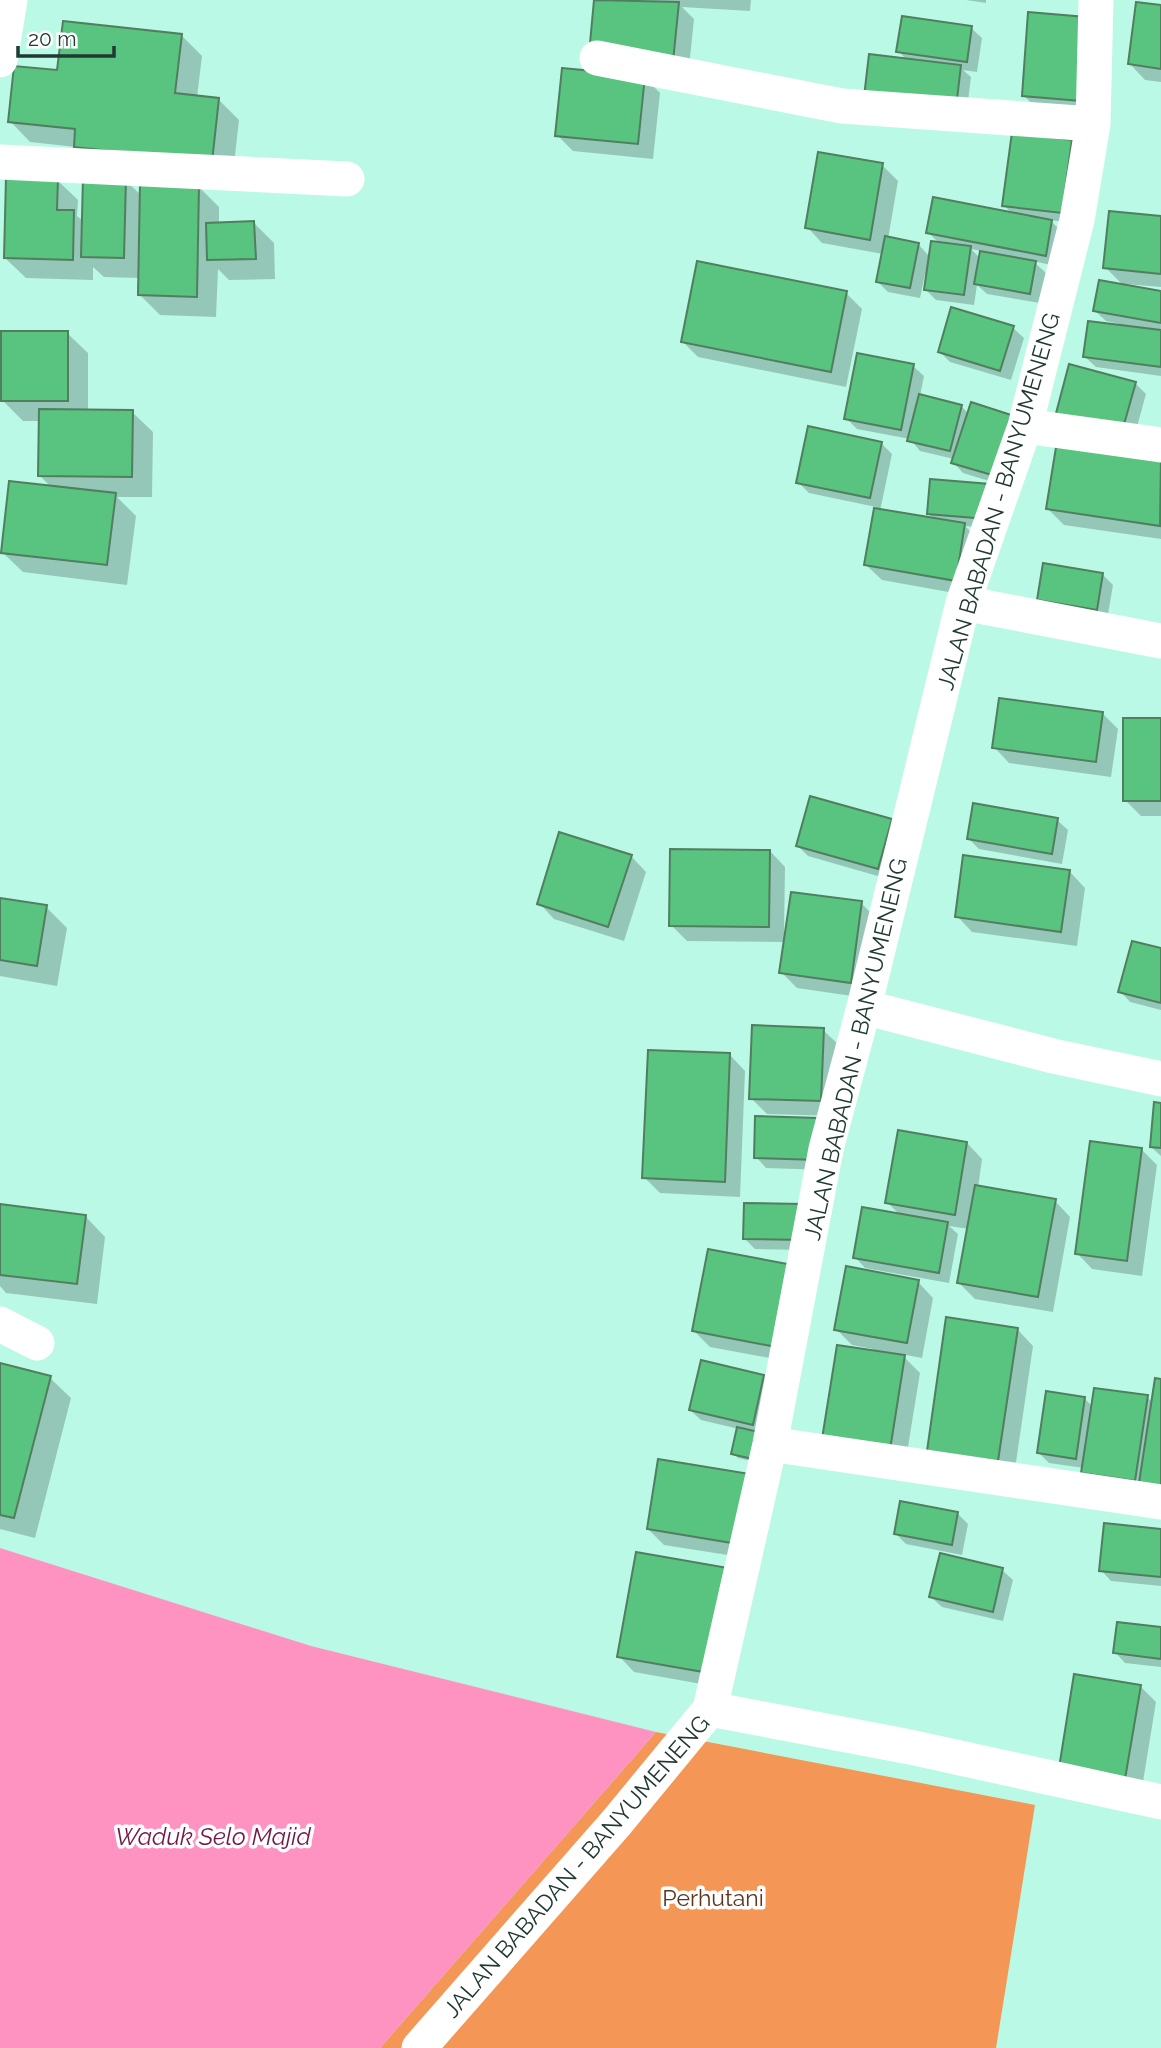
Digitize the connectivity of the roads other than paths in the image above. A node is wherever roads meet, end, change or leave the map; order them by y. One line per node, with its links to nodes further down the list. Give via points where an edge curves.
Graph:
1 (10, 0): 4 (street)
2 (1096, 0): 5 (street, JALAN BABADAN - BANYUMENENG)
3 (597, 58): 5 (street, via 842,106)
4 (0, 60)
5 (1093, 124): 8 (street, JALAN BABADAN - BANYUMENENG, via 1077,220)
6 (0, 162): 7 (street)
7 (347, 179)
8 (1025, 426): 9 (street); 10 (street, JALAN BABADAN - BANYUMENENG)
9 (1161, 445)
10 (963, 603): 11 (street); 12 (street, JALAN BABADAN - BANYUMENENG)
11 (1161, 641)
12 (864, 1007): 13 (street); 16 (street, JALAN BABADAN - BANYUMENENG, via 826,1149)
13 (1161, 1079)
14 (0, 1324): 15 (street)
15 (37, 1343)
16 (770, 1444): 17 (street); 18 (street, JALAN BABADAN - BANYUMENENG)
17 (1161, 1502)
18 (710, 1709): 19 (street, via 910,1746); 20 (street, JALAN BABADAN - BANYUMENENG)
19 (1161, 1802)
20 (419, 2048)

